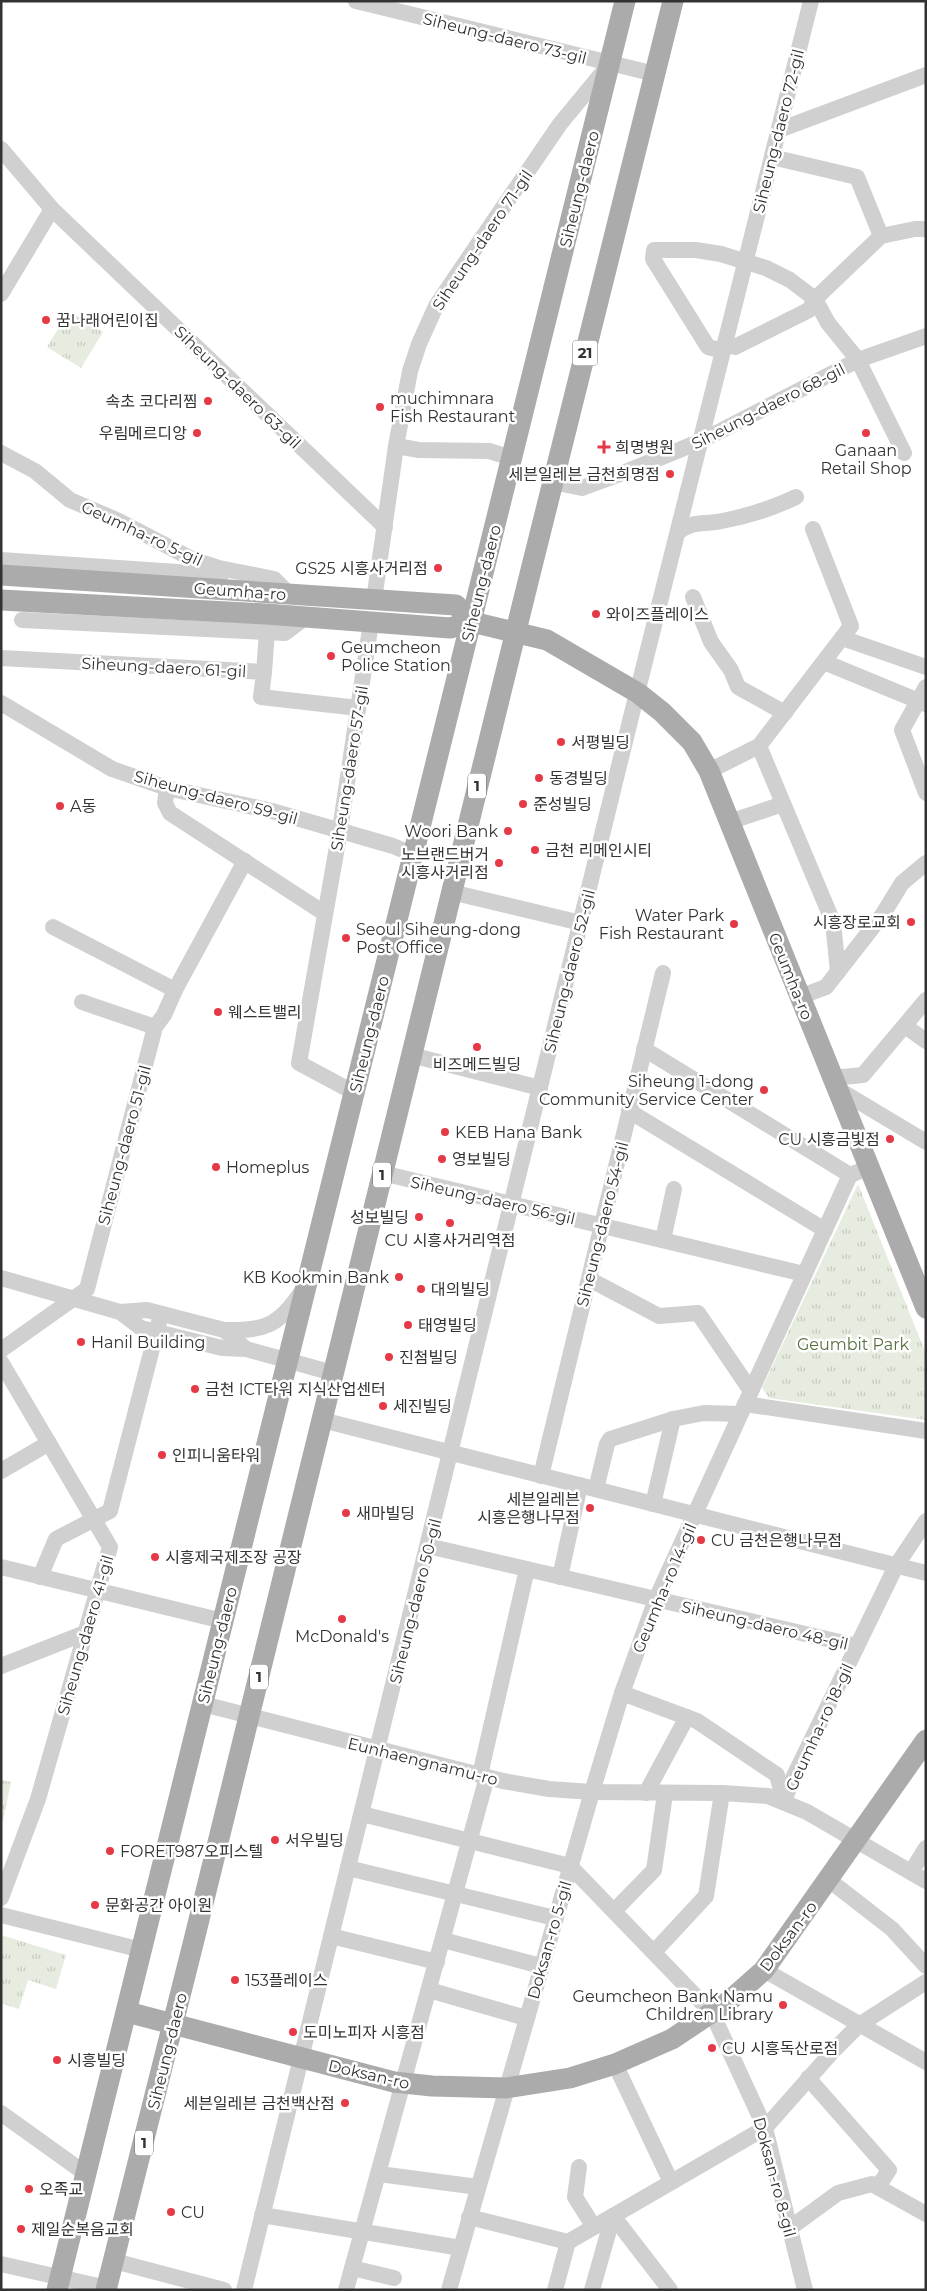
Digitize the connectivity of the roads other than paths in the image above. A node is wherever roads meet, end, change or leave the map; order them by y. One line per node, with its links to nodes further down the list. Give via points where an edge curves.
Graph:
1 (356, 1): 5 (street, Siheung-daero 73-gil)
2 (625, 1): 5 (main road, Siheung-daero)
3 (673, 1): 6 (main road, Siheung-daero / 21)
4 (811, 1): 8 (street, Siheung-daero 72-gil)
5 (610, 63): 6 (street, Siheung-daero 73-gil); 21 (street, Siheung-daero 71-gil, via 560,124 436,306 410,371); 24 (main road, Siheung-daero)
6 (655, 74): 25 (main road, Siheung-daero / 21)
7 (926, 75): 8 (street)
8 (779, 130): 10 (street, Siheung-daero 72-gil)
9 (1, 149): 11 (street, Siheung-daero 63-gil)
10 (772, 157): 13 (street, via 857,177); 14 (street, Siheung-daero 72-gil)
11 (52, 208): 15 (street); 27 (street, Siheung-daero 63-gil)
12 (926, 229): 13 (street)
13 (881, 236): 16 (street)
14 (746, 261): 16 (street, via 790,280); 18 (street, Siheung-daero 72-gil); 18 (street, via 696,250 654,250 653,259 708,347)
15 (1, 294)
16 (815, 299): 18 (street, via 810,310 735,347); 19 (street, via 828,323)
17 (926, 336): 19 (street, Siheung-daero 68-gil)
18 (724, 348): 20 (street, Siheung-daero 72-gil)
19 (858, 360): 20 (street, Siheung-daero 68-gil); 23 (street)
20 (700, 441): 25 (street, Siheung-daero 68-gil, via 582,488); 29 (street, Siheung-daero 72-gil)
21 (396, 446): 24 (street, via 419,450 489,451); 27 (street, Siheung-daero 71-gil)
22 (1, 453): 32 (street, Geumha-ro 5-gil, via 35,471 70,500 192,559)
23 (904, 453)
24 (512, 458): 40 (main road, Siheung-daero)
25 (553, 482): 42 (main road, Siheung-daero / 21)
26 (796, 497): 29 (street, via 769,510 719,522 688,524)
27 (385, 527): 36 (street)
28 (813, 529): 43 (street, via 852,626)
29 (678, 532): 48 (street, Siheung-daero 72-gil)
30 (1, 560): 32 (street)
31 (1, 575): 33 (main road, Geumha-ro)
32 (258, 577): 33 (street, Geumha-ro 5-gil, via 274,579)
33 (289, 594): 36 (main road, Geumha-ro)
34 (693, 597): 52 (street, via 711,642 731,670 738,688)
35 (1, 600): 37 (main road, Geumha-ro)
36 (374, 600): 40 (main road, Geumha-ro, via 456,605)
37 (306, 617): 39 (main road, Geumha-ro); 41 (street, via 284,633)
38 (22, 620): 41 (street)
39 (371, 622): 40 (main road, Geumha-ro, via 450,628); 51 (street, Siheung-daero 57-gil)
40 (472, 622): 42 (main road, Geumha-ro); 60 (main road, Siheung-daero)
41 (267, 632): 47 (street)
42 (515, 632): 48 (main road, Geumha-ro, via 547,640); 63 (main road, Siheung-daero / 1)
43 (842, 638): 45 (street); 46 (street)
44 (1, 658): 47 (street, Siheung-daero 61-gil)
45 (824, 662): 49 (street); 52 (street)
46 (926, 667)
47 (264, 672): 51 (street, Siheung-daero 61-gil, via 261,697)
48 (638, 693): 54 (main road, Geumha-ro, via 692,742); 65 (street, Siheung-daero 52-gil)
49 (923, 697): 56 (street, via 902,730)
50 (1, 703): 55 (street, Siheung-daero 59-gil, via 112,769)
51 (358, 708): 59 (street, Siheung-daero 57-gil)
52 (785, 713): 53 (street)
53 (759, 746): 54 (street); 57 (street)
54 (708, 771): 58 (main road, Geumha-ro)
55 (167, 788): 59 (street, Siheung-daero 59-gil); 61 (street, via 165,803 170,813)
56 (926, 793)
57 (783, 804): 58 (street); 67 (street, via 833,922)
58 (729, 822): 70 (main road, Geumha-ro)
59 (340, 830): 60 (street, Siheung-daero 59-gil); 64 (street, Siheung-daero 57-gil)
60 (414, 854): 80 (main road, Siheung-daero)
61 (245, 861): 64 (street); 69 (street)
62 (926, 864): 67 (street, via 902,883 883,914)
63 (451, 892): 65 (street); 77 (main road, Siheung-daero / 1)
64 (324, 913): 80 (street, Siheung-daero 57-gil, via 299,1064)
65 (581, 923): 79 (street, Siheung-daero 52-gil)
66 (53, 927): 69 (street)
67 (838, 972): 70 (street, via 826,987)
68 (663, 973): 76 (street, Siheung-daero 54-gil)
69 (175, 990): 74 (street, Siheung-daero 51-gil)
70 (800, 997): 78 (main road, Geumha-ro)
71 (926, 1000): 73 (street)
72 (82, 1002): 74 (street)
73 (905, 1026): 75 (street); 78 (street, via 863,1076)
74 (155, 1027): 95 (street, Siheung-daero 51-gil, via 87,1289)
75 (926, 1041)
76 (644, 1049): 81 (street, Siheung-daero 54-gil); 83 (street)
77 (411, 1055): 79 (street); 84 (main road, Siheung-daero / 1)
78 (834, 1083): 82 (street); 83 (main road, Geumha-ro)
79 (540, 1088): 86 (street, Siheung-daero 52-gil)
80 (355, 1093): 94 (main road, Siheung-daero)
81 (629, 1111): 87 (street, Siheung-daero 54-gil); 88 (street)
82 (926, 1142)
83 (859, 1171): 88 (street, Geumha-ro 14-gil); 92 (main road, Geumha-ro)
84 (382, 1173): 86 (street, Siheung-daero 56-gil); 105 (main road, Siheung-daero / 1)
85 (674, 1189): 89 (street)
86 (512, 1204): 87 (street, Siheung-daero 56-gil); 111 (street, Siheung-daero 52-gil)
87 (602, 1226): 89 (street, Siheung-daero 56-gil); 93 (street, Siheung-daero 54-gil)
88 (825, 1230): 90 (street, Geumha-ro 14-gil)
89 (663, 1240): 90 (street, Siheung-daero 56-gil)
90 (804, 1274): 106 (street, Geumha-ro 14-gil)
91 (1, 1278): 95 (street)
92 (920, 1278): 96 (main road, Geumha-ro)
93 (589, 1279): 106 (street, via 659,1316 698,1313); 113 (street, Siheung-daero 54-gil)
94 (308, 1283): 99 (street, via 280,1319 247,1330); 103 (main road, Siheung-daero)
95 (75, 1298): 97 (street); 102 (street, Siheung-daero 51-gil)
96 (926, 1308)
97 (120, 1312): 98 (street, via 146,1310); 100 (street, via 141,1328)
98 (161, 1314): 99 (street); 100 (street)
99 (224, 1330): 101 (street)
100 (156, 1332): 101 (street, via 222,1348); 117 (street, via 110,1510)
101 (246, 1349): 103 (street)
102 (1, 1350)
103 (288, 1360): 105 (street); 128 (main road, Siheung-daero)
104 (1, 1362): 110 (street, Siheung-daero 41-gil)
105 (334, 1372): 108 (main road, Siheung-daero / 1)
106 (745, 1403): 107 (street); 109 (street); 116 (street, Geumha-ro 14-gil)
107 (673, 1419): 114 (street, via 608,1441); 115 (street)
108 (322, 1420): 111 (street); 134 (main road, Siheung-daero / 1)
109 (926, 1431)
110 (49, 1443): 112 (street); 117 (street, Siheung-daero 41-gil)
111 (451, 1453): 113 (street); 119 (street, Siheung-daero 50-gil)
112 (1, 1471)
113 (541, 1476): 114 (street)
114 (588, 1487): 115 (street); 125 (street)
115 (652, 1504): 116 (street)
116 (694, 1514): 120 (street); 127 (street, Geumha-ro 14-gil)
117 (94, 1519): 124 (street, via 56,1540); 126 (street, Siheung-daero 41-gil, via 110,1547)
118 (926, 1521): 120 (street, Geumha-ro 18-gil)
119 (428, 1546): 122 (street, Siheung-daero 48-gil); 137 (street, Siheung-daero 50-gil)
120 (896, 1566): 123 (street); 130 (street, Geumha-ro 18-gil)
121 (1, 1567): 124 (street)
122 (527, 1569): 125 (street, Siheung-daero 48-gil); 138 (street)
123 (926, 1573)
124 (40, 1577): 126 (street)
125 (560, 1577): 127 (street, Siheung-daero 48-gil)
126 (98, 1590): 128 (street); 129 (street, Siheung-daero 41-gil)
127 (656, 1599): 130 (street, Siheung-daero 48-gil); 132 (street, Geumha-ro 14-gil)
128 (223, 1621): 133 (main road, Siheung-daero)
129 (85, 1633): 131 (street); 154 (street, Siheung-daero 41-gil, via 38,1799)
130 (857, 1646): 143 (street, Geumha-ro 18-gil)
131 (1, 1666)
132 (622, 1694): 135 (street); 139 (street, Geumha-ro 14-gil)
133 (203, 1704): 134 (street, Eunhaengnamu-ro); 160 (main road, Siheung-daero)
134 (249, 1716): 137 (street, Eunhaengnamu-ro); 171 (main road, Siheung-daero / 1)
135 (687, 1717): 140 (street); 143 (street, via 777,1775)
136 (926, 1740): 145 (main road, Doksan-ro)
137 (378, 1749): 138 (street, Eunhaengnamu-ro); 144 (street, Siheung-daero 50-gil)
138 (483, 1776): 139 (street, Eunhaengnamu-ro, via 549,1789); 146 (street)
139 (592, 1792): 140 (street, Eunhaengnamu-ro); 148 (street, Doksan-ro 5-gil)
140 (646, 1793): 142 (street, Eunhaengnamu-ro)
141 (722, 1793): 142 (street, Eunhaengnamu-ro); 143 (street, Eunhaengnamu-ro, via 762,1795); 161 (street, via 706,1896)
142 (665, 1794): 155 (street, via 654,1870)
143 (784, 1801): 145 (street, Eunhaengnamu-ro)
144 (362, 1814): 146 (street); 149 (street, Siheung-daero 50-gil)
145 (856, 1840): 150 (street, Eunhaengnamu-ro); 151 (main road, Doksan-ro)
146 (469, 1841): 148 (street); 153 (street)
147 (926, 1848): 150 (street)
148 (570, 1866): 155 (street, Doksan-ro 8-gil); 157 (street, Doksan-ro 5-gil)
149 (348, 1868): 153 (street); 158 (street, Siheung-daero 50-gil)
150 (911, 1872): 152 (street, Eunhaengnamu-ro)
151 (829, 1880): 164 (street, via 892,1929); 165 (main road, Doksan-ro)
152 (926, 1881)
153 (455, 1894): 157 (street); 159 (street)
154 (1, 1898)
155 (614, 1911): 161 (street, Doksan-ro 8-gil)
156 (1, 1915): 160 (street)
157 (555, 1918): 163 (street, Doksan-ro 5-gil)
158 (331, 1936): 162 (street); 173 (street, Siheung-daero 50-gil)
159 (443, 1940): 162 (street); 163 (street)
160 (142, 1950): 168 (main road, Siheung-daero)
161 (654, 1952): 169 (street, Doksan-ro 8-gil)
162 (437, 1962): 167 (street)
163 (542, 1966): 170 (street, Doksan-ro 5-gil)
164 (926, 1966)
165 (764, 1970): 169 (main road, Doksan-ro); 172 (street)
166 (926, 1982): 172 (street)
167 (429, 1990): 170 (street); 177 (street)
168 (126, 2012): 171 (main road, Doksan-ro); 182 (main road, Siheung-daero)
169 (712, 2013): 175 (main road, Doksan-ro, via 672,2039); 180 (street, Doksan-ro 8-gil)
170 (526, 2018): 178 (street, Doksan-ro 5-gil)
171 (173, 2024): 173 (main road, Doksan-ro); 196 (main road, Siheung-daero / 1)
172 (859, 2025): 174 (street); 176 (street)
173 (300, 2058): 177 (main road, Doksan-ro); 188 (street, Siheung-daero 50-gil)
174 (926, 2062)
175 (615, 2064): 178 (main road, Doksan-ro, via 570,2078); 184 (street)
176 (808, 2078): 180 (street); 185 (street, via 890,2170)
177 (404, 2083): 178 (main road, Doksan-ro); 183 (street)
178 (506, 2088): 186 (street, Doksan-ro 5-gil)
179 (1, 2113): 182 (street)
180 (765, 2128): 184 (street); 192 (street, Doksan-ro 8-gil)
181 (578, 2167): 191 (street, via 575,2197)
182 (86, 2174): 200 (main road, Siheung-daero)
183 (379, 2174): 186 (street); 193 (street)
184 (671, 2182): 189 (street)
185 (878, 2187): 187 (street); 192 (street, via 872,2184 838,2193)
186 (478, 2188): 190 (street, Doksan-ro 5-gil)
187 (926, 2214)
188 (262, 2215): 193 (street); 203 (street, Siheung-daero 50-gil)
189 (613, 2216): 191 (street); 207 (street); 208 (street)
190 (469, 2217): 194 (street); 195 (street, Doksan-ro 5-gil)
191 (594, 2227): 194 (street)
192 (790, 2228): 209 (street, Doksan-ro 8-gil)
193 (362, 2233): 195 (street); 198 (street)
194 (568, 2242): 206 (street)
195 (461, 2248): 205 (street, Doksan-ro 5-gil)
196 (114, 2261): 201 (main road, Siheung-daero / 1); 202 (street)
197 (1, 2264): 200 (street)
198 (352, 2268): 199 (street); 204 (street)
199 (394, 2278)
200 (59, 2284): 201 (street)
201 (107, 2289)
202 (224, 2290)
203 (244, 2290)
204 (346, 2290)
205 (449, 2290)
206 (555, 2290)
207 (592, 2290)
208 (670, 2290)
209 (805, 2290)

